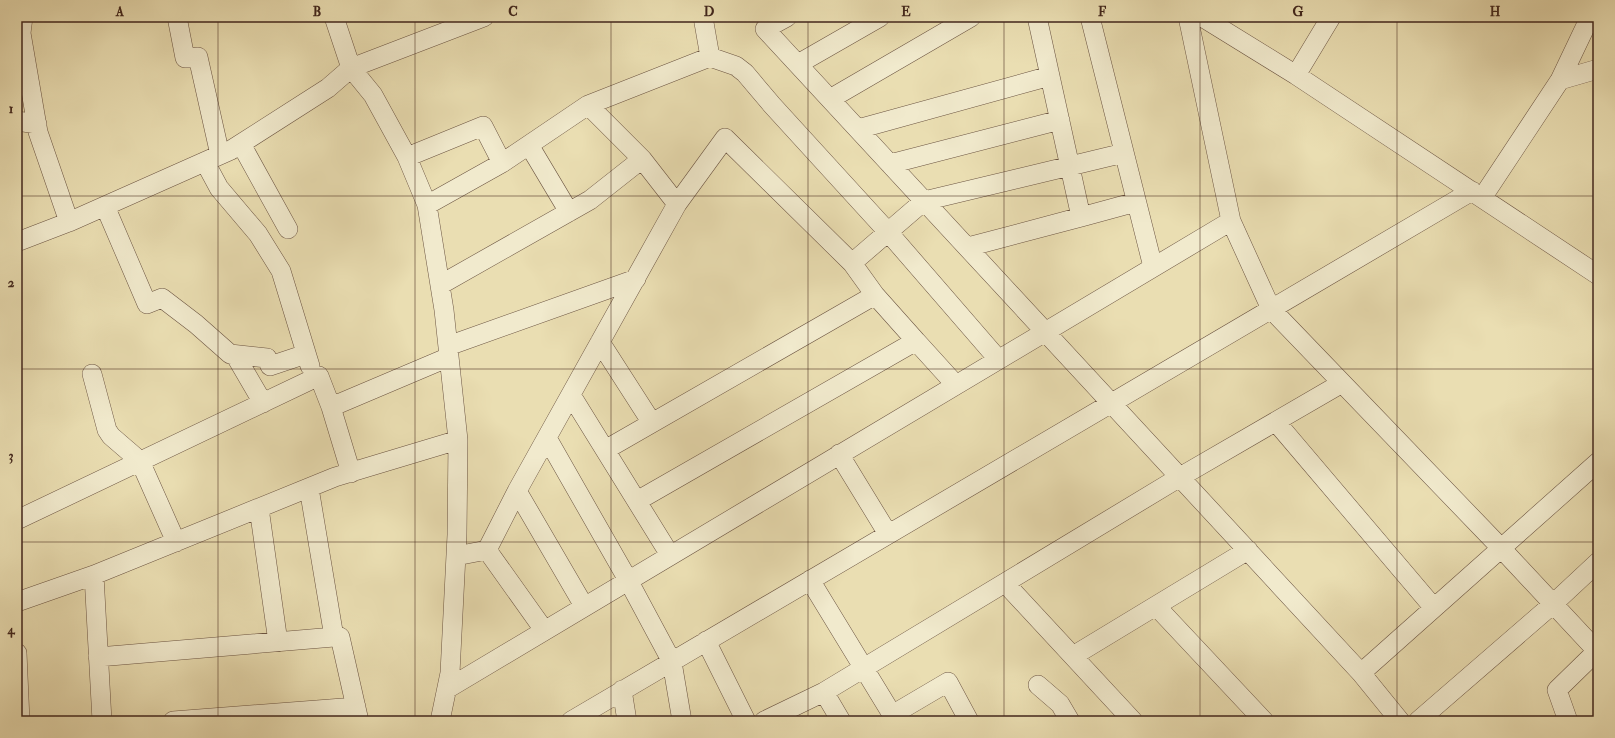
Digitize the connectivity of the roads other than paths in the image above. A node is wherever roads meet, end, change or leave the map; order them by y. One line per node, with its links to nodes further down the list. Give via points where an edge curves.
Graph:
1 (23, 17): 27 (street, via 21,33)
2 (177, 17): 33 (street, via 185,58 198,57)
3 (334, 17): 18 (street)
4 (484, 17): 15 (street)
5 (703, 17): 16 (street)
6 (787, 17): 17 (street, via 765,29)
7 (880, 17): 17 (street)
8 (971, 17): 23 (street)
9 (1037, 17): 21 (street)
10 (1090, 17): 31 (street)
11 (1188, 17): 46 (street)
12 (1202, 17): 20 (street)
13 (1331, 17): 20 (street)
14 (1590, 17): 22 (street)
15 (463, 21): 18 (street)
16 (710, 57): 24 (street); 49 (street, via 740,68)
17 (798, 64): 23 (street)
18 (351, 68): 29 (street, via 328,88); 32 (street, via 373,95)
19 (1598, 69): 22 (street)
20 (1296, 75): 38 (street)
21 (1050, 76): 25 (street); 28 (street)
22 (1560, 80): 38 (street)
23 (830, 99): 28 (street)
24 (588, 105): 30 (street); 34 (street)
25 (1060, 120): 36 (street); 37 (street)
26 (17, 121): 27 (street)
27 (37, 124): 47 (street)
28 (858, 129): 36 (street)
29 (241, 144): 33 (street); 48 (street)
30 (529, 145): 35 (street); 44 (street)
31 (1124, 153): 37 (street); 40 (street)
32 (406, 157): 35 (street, via 483,126); 43 (street)
33 (213, 158): 42 (street); 63 (street, via 218,188 258,234 281,271)
34 (642, 159): 41 (street); 44 (street, via 590,200)
35 (502, 163): 43 (street)
36 (890, 164): 39 (street)
37 (1070, 167): 39 (street); 45 (street)
38 (1477, 195): 54 (street); 58 (street)
39 (924, 201): 49 (street); 51 (street)
40 (1136, 202): 45 (street); 53 (street)
41 (677, 204): 52 (street, via 725,138); 55 (street)
42 (105, 206): 47 (street); 64 (street, via 147,304 162,298 230,354)
43 (427, 206): 56 (street)
44 (569, 212): 56 (street)
45 (1081, 217): 51 (street)
46 (1231, 221): 53 (street); 58 (street)
47 (69, 222): 50 (street)
48 (288, 229)
49 (888, 232): 52 (street); 65 (street)
50 (17, 242)
51 (968, 247): 59 (street)
52 (852, 263): 57 (street)
53 (1153, 267): 59 (street)
54 (1598, 275)
55 (636, 279): 61 (street); 62 (street)
56 (440, 285): 62 (street)
57 (875, 294): 60 (street); 75 (street)
58 (1271, 309): 68 (street); 72 (street)
59 (1045, 331): 65 (street); 72 (street)
60 (916, 340): 69 (street); 86 (street)
61 (600, 342): 70 (street); 75 (street)
62 (449, 351): 73 (street); 77 (street)
63 (306, 354): 64 (street, via 270,366 267,358); 67 (street)
64 (235, 355): 71 (street)
65 (998, 359): 69 (street)
66 (92, 374): 80 (street, via 107,430)
67 (314, 379): 71 (street); 73 (street, via 319,376)
68 (1342, 383): 74 (street); 91 (street)
69 (955, 384): 79 (street)
70 (571, 395): 76 (street); 78 (street)
71 (263, 403): 80 (street)
72 (1112, 403): 83 (street); 89 (street)
73 (331, 406): 82 (street)
74 (1276, 422): 83 (street); 105 (street)
75 (652, 423): 78 (street)
76 (547, 438): 85 (street); 98 (street)
77 (458, 440): 82 (street); 95 (street)
78 (605, 450): 86 (street)
79 (838, 454): 89 (street); 94 (street)
80 (140, 461): 88 (street); 90 (street)
81 (1598, 462): 91 (street)
82 (351, 472): 84 (street)
83 (1180, 477): 93 (street); 100 (street)
84 (309, 488): 87 (street); 107 (street)
85 (517, 491): 92 (street); 103 (street)
86 (637, 501): 94 (street)
87 (259, 508): 90 (street); 109 (street)
88 (17, 520)
89 (888, 534): 99 (street)
90 (176, 542): 97 (street)
91 (1501, 548): 102 (street); 105 (street)
92 (487, 550): 95 (street); 106 (street)
93 (1248, 550): 104 (street); 116 (street)
94 (670, 555): 98 (street)
95 (456, 556): 118 (street)
96 (1596, 568): 102 (street)
97 (94, 575): 101 (street); 113 (street)
98 (628, 580): 103 (street); 114 (street)
99 (810, 580): 108 (street); 115 (street)
100 (1005, 583): 112 (street); 115 (street)
101 (17, 602)
102 (1553, 604): 110 (street); 140 (street)
103 (584, 606): 106 (street)
104 (1156, 606): 112 (street); 138 (street)
105 (1434, 608): 116 (street)
106 (544, 630): 118 (street)
107 (334, 637): 109 (street); 121 (street, via 340,637)
108 (706, 641): 114 (street); 132 (street)
109 (278, 642): 113 (street)
110 (1597, 652): 141 (street, via 1557,690)
111 (17, 653): 125 (street)
112 (1073, 656): 137 (street)
113 (98, 657): 126 (street)
114 (672, 662): 119 (street); 131 (street)
115 (864, 668): 120 (street); 123 (street)
116 (1361, 673): 139 (street)
117 (1038, 685): 136 (street, via 1060,704)
118 (447, 688): 128 (street)
119 (622, 690): 129 (street); 130 (street)
120 (824, 692): 133 (street); 134 (street)
121 (358, 714): 122 (street)
122 (282, 717): 124 (street)
123 (894, 718): 135 (street, via 948,682)
124 (225, 719): 127 (street)
125 (20, 721)
126 (102, 721)
127 (174, 721)
128 (440, 721)
129 (571, 721)
130 (627, 721)
131 (682, 721)
132 (746, 721)
133 (764, 721)
134 (841, 721)
135 (969, 721)
136 (1070, 721)
137 (1133, 721)
138 (1264, 721)
139 (1400, 721)
140 (1418, 721)
141 (1568, 721)

